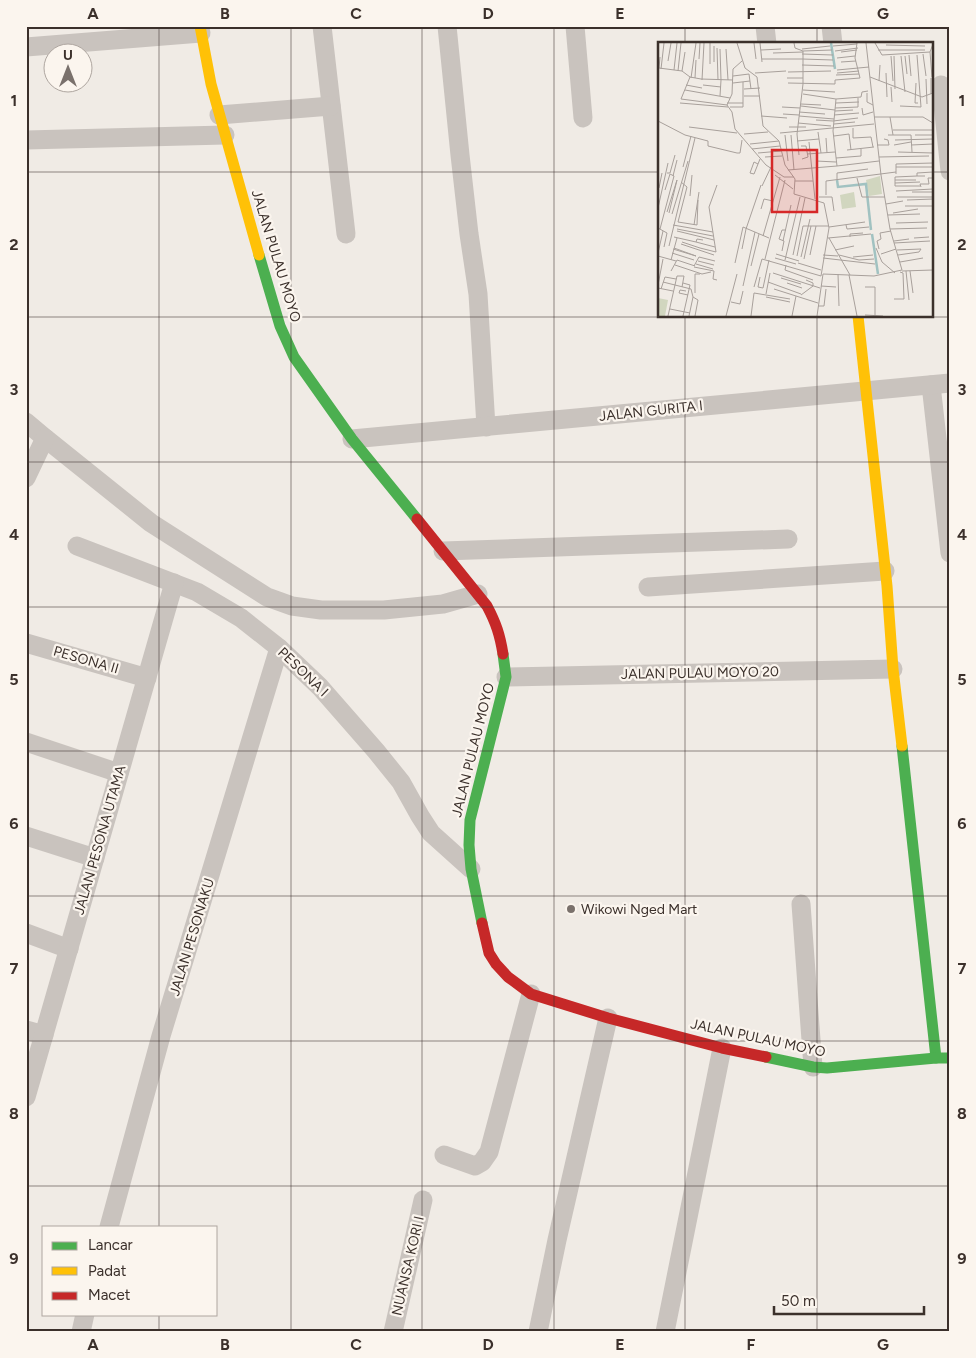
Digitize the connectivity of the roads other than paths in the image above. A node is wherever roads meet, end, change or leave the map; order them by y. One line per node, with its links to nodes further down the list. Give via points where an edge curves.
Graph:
1 (322, 26): 11 (street)
2 (447, 26): 23 (street, via 478,294)
3 (574, 26): 13 (street)
4 (765, 26): 7 (street)
5 (831, 26): 8 (street)
6 (200, 30): 9 (street); 12 (street, JALAN PULAU MOYO)
7 (767, 42)
8 (833, 42)
9 (26, 47)
10 (941, 85): 16 (street)
11 (331, 106): 12 (street); 17 (street)
12 (219, 114): 14 (street, JALAN PULAU MOYO)
13 (583, 118)
14 (225, 135): 15 (street); 25 (street, JALAN PULAU MOYO, via 280,326 294,357)
15 (26, 140)
16 (950, 171)
17 (346, 234)
18 (858, 318): 21 (street)
19 (950, 383): 20 (street, JALAN GURITA I)
20 (931, 385): 21 (street, JALAN GURITA I); 30 (street)
21 (866, 391): 23 (street, JALAN GURITA I); 31 (street)
22 (26, 422): 24 (street)
23 (486, 427): 25 (street, JALAN GURITA I)
24 (45, 438): 26 (street); 34 (street, via 151,523 267,598 321,610 384,610 443,604)
25 (352, 439): 29 (street, JALAN PULAU MOYO)
26 (26, 478)
27 (788, 539): 29 (street)
28 (78, 546): 32 (street, PESONA I)
29 (443, 551): 34 (street, JALAN PULAU MOYO)
30 (950, 554)
31 (885, 571): 33 (street); 37 (street)
32 (174, 583): 36 (street, PESONA I, via 197,592 241,618); 39 (street, JALAN PESONA UTAMA)
33 (648, 586)
34 (478, 594): 38 (street, JALAN PULAU MOYO, via 496,622)
35 (26, 643): 39 (street, PESONA II)
36 (280, 648): 44 (street, PESONA I, via 376,750 401,782 431,833); 58 (street, JALAN PESONAKU, via 162,1036)
37 (894, 669): 38 (street, JALAN PULAU MOYO 20); 52 (street)
38 (506, 677): 44 (street, JALAN PULAU MOYO, via 470,820)
39 (147, 678): 41 (street, JALAN PESONA UTAMA)
40 (26, 742): 41 (street)
41 (119, 773): 43 (street, JALAN PESONA UTAMA)
42 (26, 836): 43 (street)
43 (95, 858): 47 (street, JALAN PESONA UTAMA)
44 (471, 869): 48 (street, JALAN PULAU MOYO, via 489,952 508,977)
45 (800, 904): 54 (street)
46 (26, 933): 47 (street)
47 (68, 949): 50 (street, JALAN PESONA UTAMA)
48 (531, 994): 49 (street, JALAN PULAU MOYO); 56 (street, via 489,1152 475,1166)
49 (608, 1018): 51 (street, JALAN PULAU MOYO); 62 (street)
50 (35, 1033): 55 (street, JALAN PESONA UTAMA)
51 (722, 1048): 54 (street, JALAN PULAU MOYO); 63 (street)
52 (936, 1058): 53 (street, JALAN PULAU MOYO); 54 (street, JALAN PULAU MOYO)
53 (950, 1058)
54 (813, 1068)
55 (26, 1097)
56 (444, 1155)
57 (423, 1200): 61 (street, NUANSA KORI I)
58 (109, 1226)
59 (85, 1316): 60 (street)
60 (81, 1332)
61 (393, 1332)
62 (538, 1332)
63 (665, 1332)

